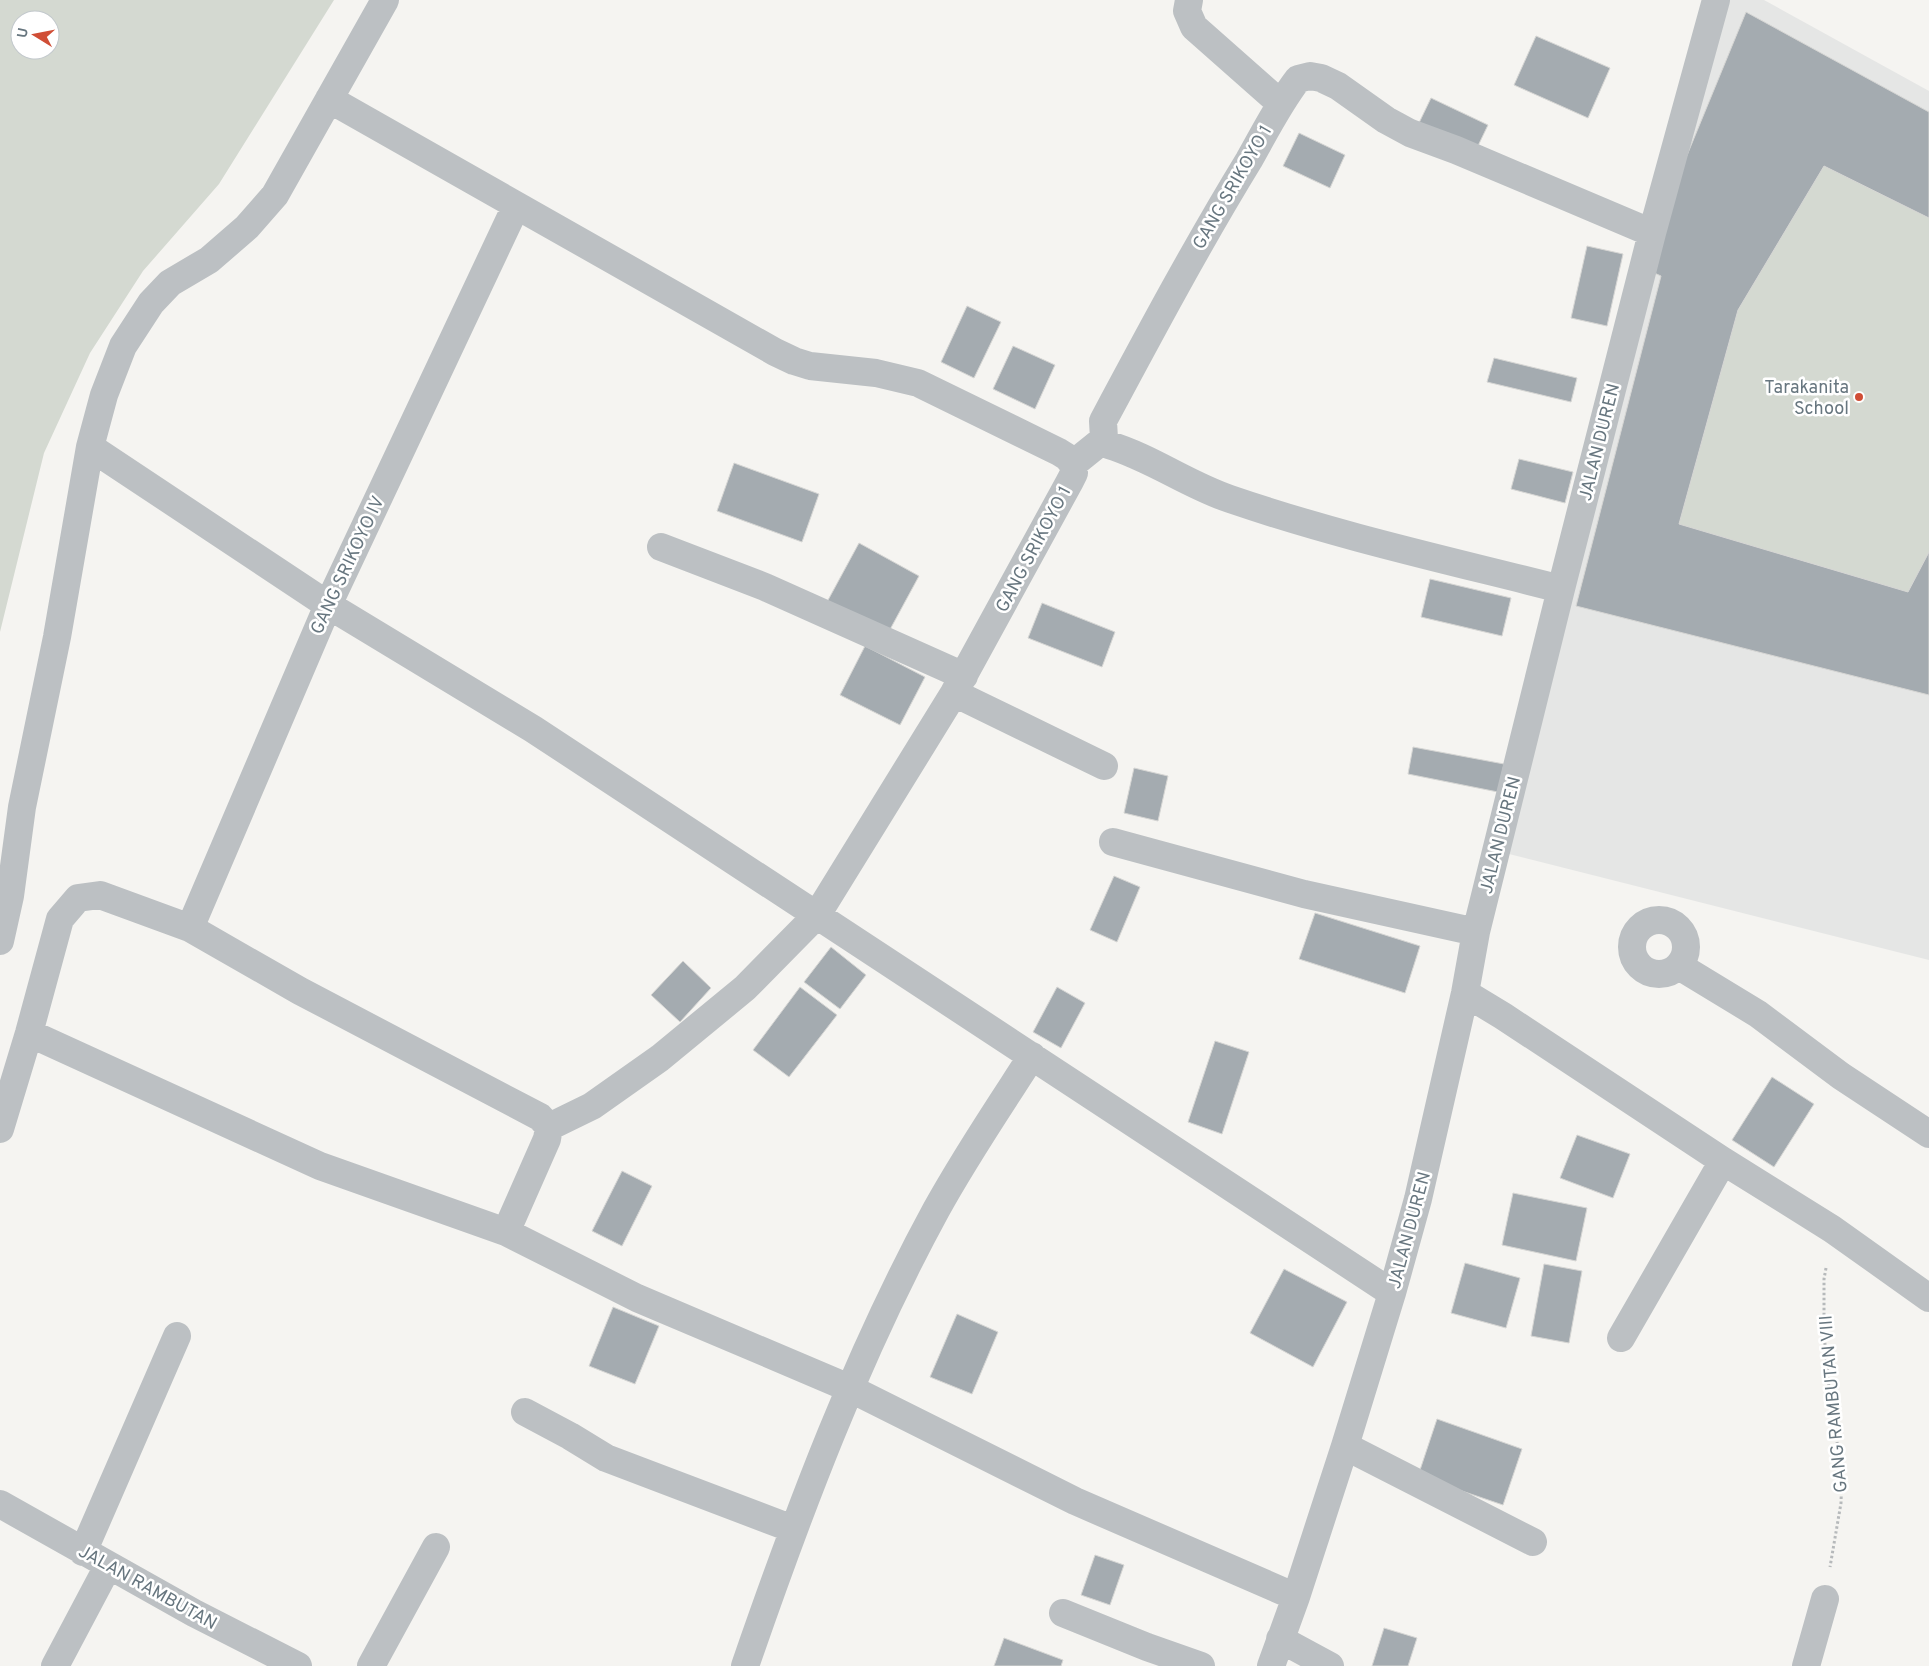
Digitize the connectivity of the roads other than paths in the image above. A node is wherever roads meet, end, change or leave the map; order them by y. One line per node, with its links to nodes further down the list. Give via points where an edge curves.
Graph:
1 (385, 0): 4 (street)
2 (1189, 0): 5 (street, via 1187,11 1194,27)
3 (1716, 0): 7 (street, JALAN DUREN)
4 (328, 99): 6 (street); 9 (street, via 275,195 241,232 209,260 170,283 151,303 123,346 104,395)
5 (1280, 103): 7 (street, GANG SRIKOYO 1, via 1298,79 1321,78 1410,133); 8 (street, GANG SRIKOYO 1, via 1182,273 1103,421)
6 (516, 206): 10 (street, via 794,361 810,366 876,373 918,383 1059,452); 13 (street, GANG SRIKOYO IV)
7 (1652, 232): 12 (street, JALAN DUREN)
8 (1104, 439): 10 (street, GANG SRIKOYO 1); 12 (street, via 1109,445 1162,466 1202,488 1253,507)
9 (90, 446): 13 (street); 20 (street)
10 (1073, 464): 14 (street, GANG SRIKOYO 1, via 1074,473 1070,481)
11 (662, 547): 14 (street, via 765,587)
12 (1561, 589): 19 (street, JALAN DUREN)
13 (328, 605): 17 (street, via 534,729); 18 (street, GANG SRIKOYO IV)
14 (959, 685): 15 (street); 17 (street, GANG SRIKOYO 1)
15 (1104, 766)
16 (1113, 842): 19 (street, via 1304,894)
17 (817, 915): 24 (street); 25 (street, GANG SRIKOYO 1, via 745,988 660,1058 592,1106)
18 (190, 928): 23 (street, via 100,895 78,898 60,919); 25 (street, via 540,1117)
19 (1476, 932): 22 (street, JALAN DUREN)
20 (0, 941)
21 (1679, 966): 27 (street, via 1758,1014 1841,1076)
22 (1465, 993): 28 (street); 30 (street, JALAN DUREN, via 1418,1199)
23 (29, 1033): 26 (street); 29 (street, via 320,1166)
24 (1032, 1056): 30 (street); 34 (street, via 936,1210)
25 (549, 1127): 29 (street, via 547,1139)
26 (0, 1129)
27 (1929, 1134)
28 (1723, 1161): 31 (street, via 1832,1229); 33 (street)
29 (506, 1232): 34 (street, via 638,1298)
30 (1392, 1293): 36 (street, JALAN DUREN)
31 (1929, 1298)
32 (177, 1336): 41 (street)
33 (1620, 1338)
34 (849, 1388): 38 (street); 43 (street, via 1075,1501)
35 (525, 1412): 38 (street, via 606,1458)
36 (1344, 1446): 39 (street); 43 (street, JALAN DUREN)
37 (0, 1504): 41 (street, JALAN RAMBUTAN)
38 (793, 1529): 50 (street)
39 (1533, 1542)
40 (436, 1546): 49 (street)
41 (83, 1552): 42 (street, JALAN RAMBUTAN)
42 (108, 1566): 47 (street); 48 (street, JALAN RAMBUTAN)
43 (1296, 1596): 46 (street, JALAN DUREN)
44 (1825, 1599): 54 (street)
45 (1063, 1612): 51 (street)
46 (1280, 1639): 52 (street, JALAN DUREN); 53 (street)
47 (55, 1666)
48 (298, 1666)
49 (371, 1666)
50 (745, 1666)
51 (1202, 1666)
52 (1271, 1666)
53 (1330, 1666)
54 (1806, 1666)

